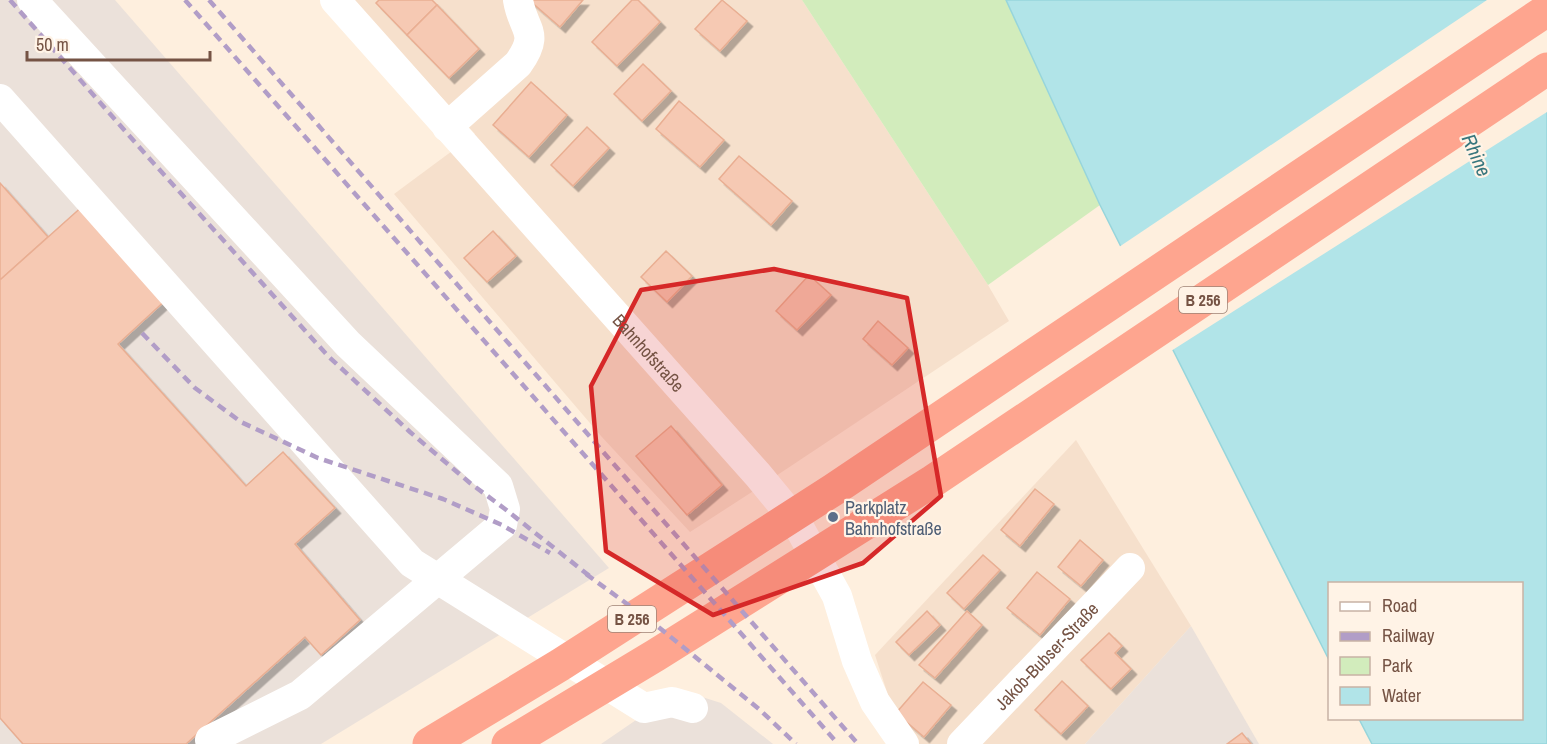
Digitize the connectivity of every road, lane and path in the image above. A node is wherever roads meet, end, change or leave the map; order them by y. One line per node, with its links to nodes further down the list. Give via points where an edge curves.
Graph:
1 (32, 0): 9 (street, via 348,344 498,486 505,509 502,525)
2 (518, 0): 7 (street, via 530,39 527,52 519,64)
3 (346, 4): 7 (street, Bahnhofstraße)
4 (1547, 10): 12 (highway, B 256, via 842,484)
5 (1547, 69): 13 (highway, B 256, via 933,481)
6 (0, 99): 9 (street, via 412,563)
7 (447, 127): 14 (street, Bahnhofstraße, via 795,520 837,596 857,661 875,702)
8 (1130, 568): 15 (street, Jakob-Bubser-Straße)
9 (439, 579): 10 (street, via 644,708 672,702); 11 (street, via 300,695)
10 (693, 708)
11 (210, 740)
12 (429, 744)
13 (508, 744)
14 (904, 744)
15 (962, 744)

